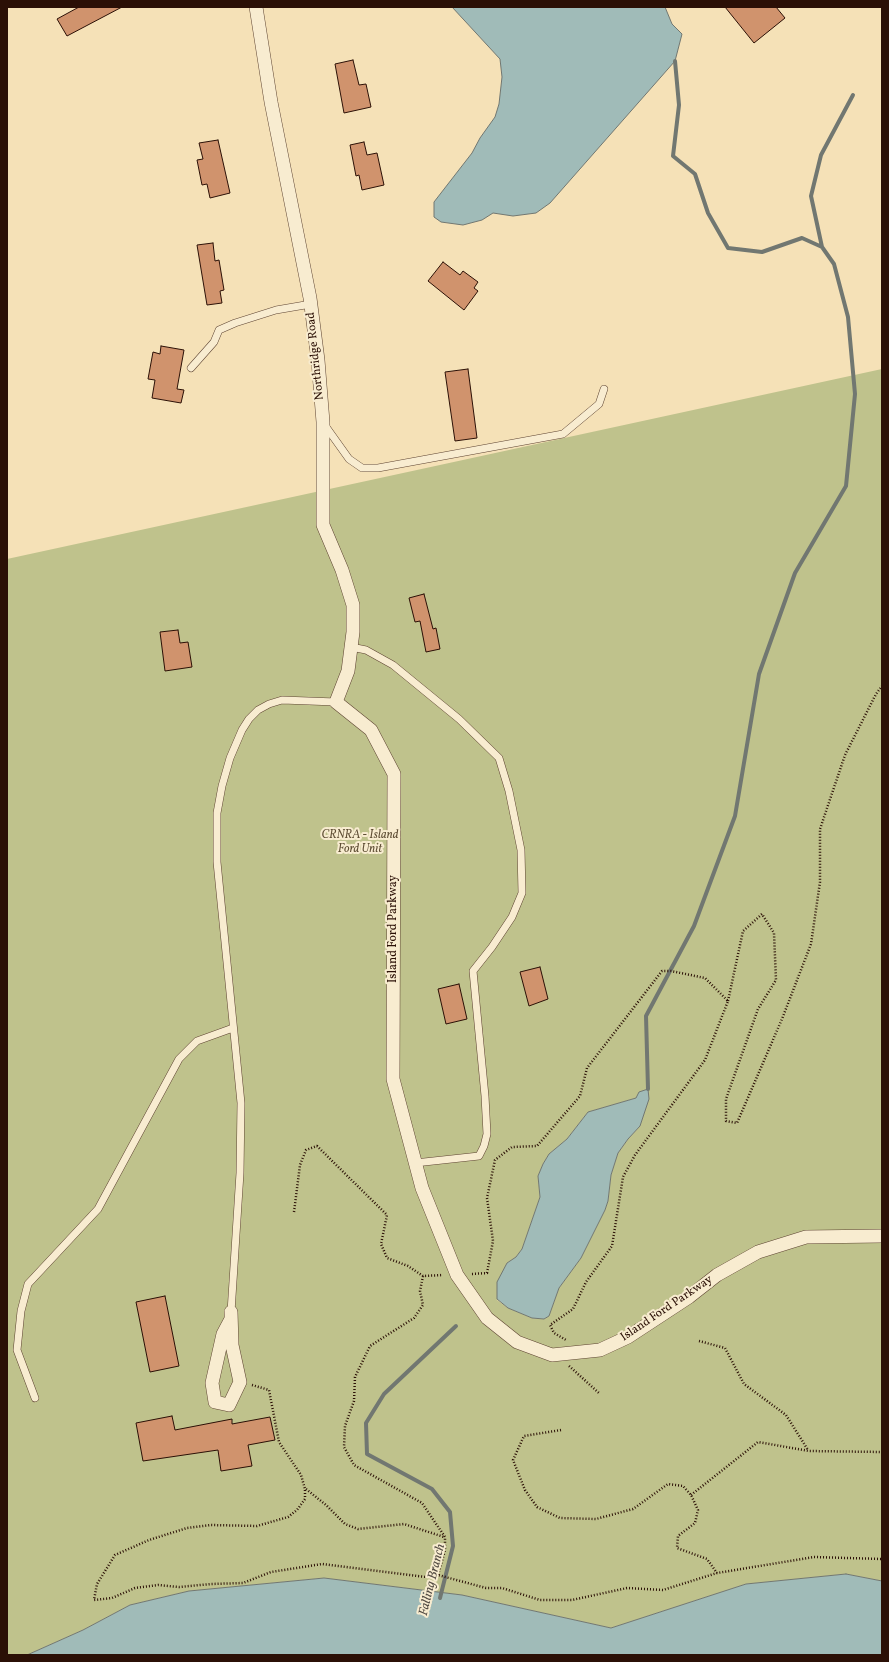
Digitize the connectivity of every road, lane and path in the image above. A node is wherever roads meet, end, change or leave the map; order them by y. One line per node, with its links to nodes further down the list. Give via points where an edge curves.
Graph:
1 (256, 7): 2 (street, Northridge Road, via 271,102)
2 (310, 304): 3 (lane, via 276,310 219,330 214,342); 5 (street, Northridge Road)
3 (191, 368)
4 (604, 389): 5 (lane, via 599,404 563,434 378,468 362,468 349,459)
5 (323, 422): 6 (street, Northridge Road, via 323,525 353,605)
6 (351, 647): 8 (street, Northridge Road, via 348,671); 11 (lane, via 366,650 393,666 459,719 499,758 509,791 521,850 522,893 512,917 473,971 485,1096 487,1134 484,1146 479,1156)
7 (882, 686): 9 (path, via 844,755 820,829 820,882 811,944 737,1123 726,1121 726,1099 758,1009 776,980 774,933 762,914 743,931)
8 (336, 702): 10 (lane, via 282,700 269,704 249,719 230,758 222,786 215,838); 11 (street, Island Ford Parkway, via 371,730 394,774 393,1079)
9 (728, 1002): 14 (path, via 705,978 662,971 587,1068 580,1096 537,1146 512,1147 496,1160 487,1198 493,1241 487,1273); 18 (path, via 705,1060 635,1154 623,1177 612,1246 586,1282 573,1309 550,1325 554,1333 566,1340)
10 (233, 1028): 16 (lane, via 241,1103 240,1173); 21 (lane, via 197,1041 179,1059 98,1209 28,1284 21,1311 17,1350)
11 (415, 1163): 14 (street, Island Ford Parkway, via 422,1188)
12 (294, 1212): 15 (path, via 300,1165 306,1150 317,1146 387,1215 381,1244 387,1258 408,1266)
13 (882, 1236): 18 (street, Island Ford Parkway, via 806,1237 758,1252 717,1275 689,1297 628,1337 600,1350)
14 (457, 1275): 15 (path); 18 (street, Island Ford Parkway, via 487,1318 516,1342 552,1355)
15 (423, 1276): 27 (path, via 420,1291 423,1305 414,1318 370,1346 355,1377 354,1401 345,1426 344,1447 354,1465 422,1503)
16 (231, 1315): 19 (street, via 232,1345); 19 (street, via 222,1334 212,1383 215,1402 229,1405)
17 (699, 1341): 23 (path, via 725,1348 744,1384 786,1415)
18 (567, 1353): 20 (path, via 569,1367)
19 (240, 1382): 25 (path, via 270,1390 279,1442 301,1475)
20 (599, 1392)
21 (36, 1398)
22 (561, 1430): 26 (path, via 524,1436 514,1460 526,1490 538,1507 560,1518 596,1519 633,1510 668,1484 683,1486)
23 (809, 1451): 24 (path); 26 (path, via 758,1442)
24 (882, 1452)
25 (305, 1489): 27 (path, via 326,1505 344,1524 358,1529 404,1524); 30 (path, via 306,1499 288,1516 258,1526 216,1525 187,1528 149,1540 115,1555 97,1584 94,1600 112,1598 135,1588 158,1585 179,1587 243,1583 271,1572 322,1564 426,1576)
26 (691, 1495): 29 (path, via 698,1510 695,1523 678,1536 677,1548 707,1559)
27 (445, 1537): 30 (path, via 445,1550)
28 (882, 1559): 29 (path, via 814,1557)
29 (717, 1573): 30 (path, via 663,1590 627,1588 572,1600 540,1600 502,1588 486,1588)
30 (438, 1575)

